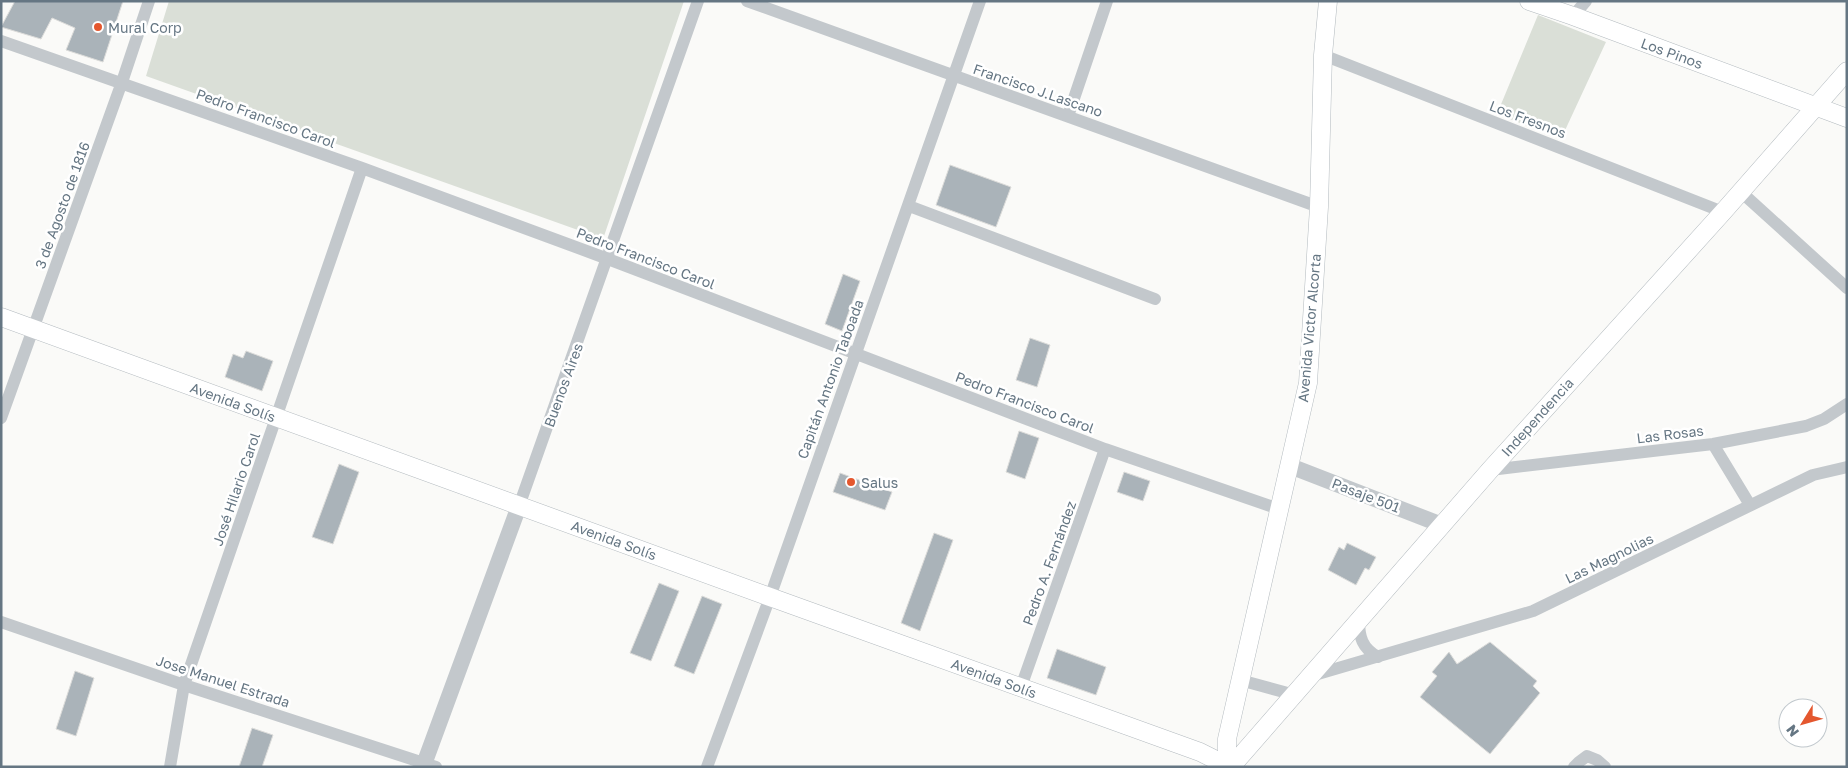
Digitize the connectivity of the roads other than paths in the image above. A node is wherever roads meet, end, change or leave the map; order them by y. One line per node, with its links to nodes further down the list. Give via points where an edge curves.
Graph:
1 (149, 1): 14 (street, 3 de Agosto de 1816)
2 (698, 1): 25 (street, Buenos Aires)
3 (747, 1): 13 (street, Francisco J.Lascano)
4 (980, 1): 13 (street, Capitán Antonio Taboada)
5 (1107, 1): 17 (street)
6 (1328, 1): 11 (main road, Avenida Victor Alcorta)
7 (1529, 1): 9 (main road, Los Pinos)
8 (1586, 1): 9 (street)
9 (1573, 16): 15 (main road, Los Pinos)
10 (1, 41): 14 (street, Pedro Francisco Carol)
11 (1323, 55): 23 (main road, Avenida Victor Alcorta); 24 (street, Los Fresnos)
12 (1847, 71): 16 (main road, Independencia)
13 (954, 76): 17 (street, Francisco J.Lascano); 22 (street, Capitán Antonio Taboada)
14 (122, 82): 20 (street, Pedro Francisco Carol); 29 (street, 3 de Agosto de 1816)
15 (1784, 94): 16 (main road, Los Pinos); 19 (main road, via 1795,112)
16 (1815, 106): 18 (main road, Los Pinos); 19 (main road, Independencia)
17 (1068, 116): 23 (street, Francisco J.Lascano)
18 (1847, 118)
19 (1791, 133): 21 (main road, Independencia)
20 (362, 168): 25 (street, Pedro Francisco Carol); 32 (street, José Hilario Carol)
21 (1740, 191): 24 (main road, Independencia); 26 (street)
22 (909, 206): 27 (street); 30 (street, Capitán Antonio Taboada)
23 (1319, 207): 36 (main road, Avenida Victor Alcorta, via 1308,383)
24 (1723, 212): 38 (main road, Independencia)
25 (608, 259): 30 (street, Pedro Francisco Carol); 40 (street, Buenos Aires)
26 (1847, 288)
27 (1156, 299)
28 (1, 317): 29 (main road, Avenida Solís)
29 (34, 329): 32 (main road, Avenida Solís); 33 (street, 3 de Agosto de 1816)
30 (855, 354): 35 (street, Pedro Francisco Carol); 43 (street, Capitán Antonio Taboada)
31 (1847, 404): 34 (street, Las Rosas, via 1806,426)
32 (276, 417): 40 (main road, Avenida Solís); 49 (street, José Hilario Carol)
33 (1, 418)
34 (1713, 444): 38 (street, Las Rosas); 39 (street)
35 (1106, 449): 41 (street, Pedro Francisco Carol); 50 (street, Pedro A. Fernández)
36 (1290, 466): 41 (main road, Avenida Victor Alcorta); 42 (street, Pasaje 501)
37 (1847, 467): 39 (street, Las Magnolias, via 1813,475)
38 (1490, 470): 42 (main road, Independencia)
39 (1750, 505): 46 (street, Las Magnolias, via 1533,611)
40 (519, 506): 43 (main road, Avenida Solís); 52 (street, Buenos Aires)
41 (1279, 509): 48 (main road, Avenida Victor Alcorta)
42 (1442, 525): 44 (main road, Independencia)
43 (770, 597): 50 (main road, Avenida Solís); 54 (street, Capitán Antonio Taboada)
44 (1359, 620): 46 (street, via 1363,645); 47 (main road, Independencia)
45 (1, 622): 49 (street, Jose Manuel Estrada)
46 (1378, 657): 47 (street, Las Magnolias)
47 (1310, 676): 51 (main road, Independencia)
48 (1240, 680): 51 (street); 55 (main road, Avenida Victor Alcorta, via 1227,740)
49 (184, 685): 52 (street, Jose Manuel Estrada); 53 (street, José Hilario Carol)
50 (1021, 687): 55 (main road, Avenida Solís, via 1200,752)
51 (1295, 694): 55 (main road, Independencia)
52 (428, 765)
53 (170, 767)
54 (707, 767)
55 (1227, 767)
56 (1574, 767): 57 (street, via 1587,756)
57 (1605, 767)

